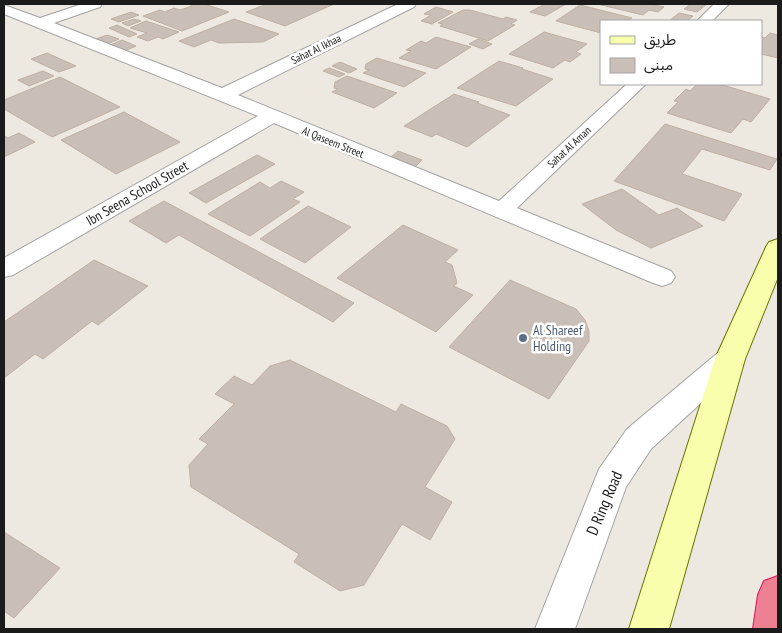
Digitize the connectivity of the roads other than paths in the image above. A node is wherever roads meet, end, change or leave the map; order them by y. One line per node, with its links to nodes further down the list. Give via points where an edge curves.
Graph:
1 (95, 4): 6 (street)
2 (409, 4): 8 (street, Sahat Al Ikhaa)
3 (722, 4): 5 (street)
4 (4, 9): 6 (street, Al Qaseem Street)
5 (705, 20)
6 (38, 23): 8 (street, Al Qaseem Street)
7 (636, 85): 10 (street, Sahat Al Aman)
8 (223, 95): 9 (street, Al Qaseem Street)
9 (271, 117): 10 (street, Al Qaseem Street); 12 (street, Ibn Seena School Street)
10 (501, 211): 13 (street, Al Qaseem Street)
11 (778, 247): 14 (main road, D Ring Road)
12 (4, 269)
13 (662, 277)
14 (730, 360): 16 (street, D Ring Road, via 638,439 611,480); 17 (main road, D Ring Road)
15 (778, 595): 18 (highway)
16 (556, 629)
17 (649, 629)
18 (773, 629)

